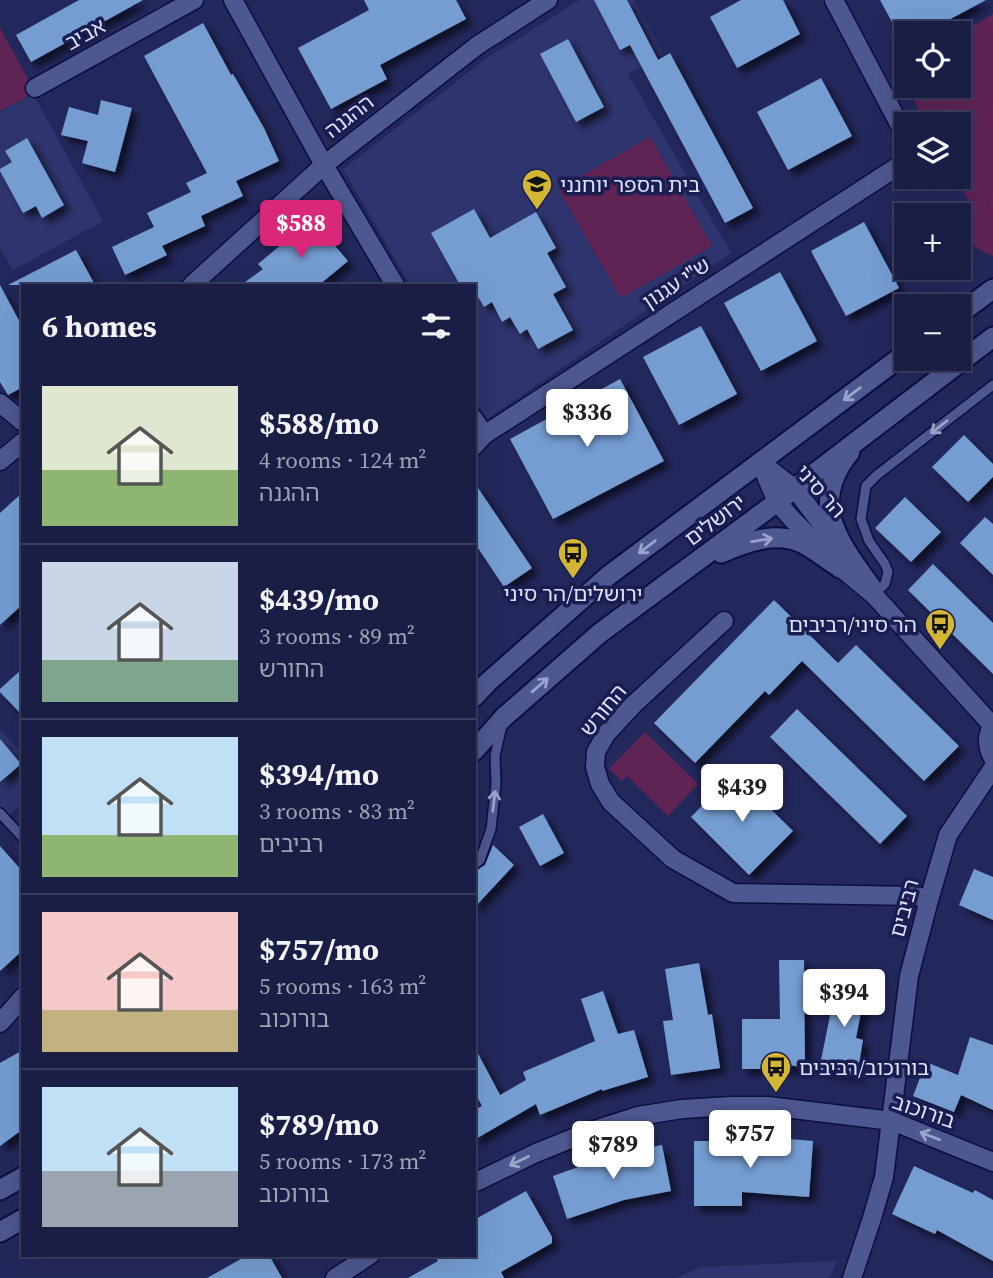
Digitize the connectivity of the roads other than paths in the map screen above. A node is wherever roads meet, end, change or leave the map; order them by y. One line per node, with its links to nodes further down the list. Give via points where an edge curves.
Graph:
1 (194, 0): 5 (street, אביב)
2 (233, 0): 7 (street)
3 (548, 0): 7 (street, ההגנה, via 478,45)
4 (834, 0): 6 (street)
5 (35, 88)
6 (894, 114)
7 (324, 165): 9 (street, ההגנה); 10 (street)
8 (894, 169): 18 (street, ש"י עגנון)
9 (193, 284)
10 (394, 284)
11 (993, 289): 12 (main road)
12 (971, 305)
13 (993, 337): 19 (main road, ירושלים)
14 (894, 362): 22 (main road, ירושלים, one-way to 22)
15 (993, 385): 27 (lane, one-way to 27, via 866,486 861,519 888,572 885,584)
16 (0, 403): 17 (street)
17 (21, 420)
18 (477, 433)
19 (861, 438): 23 (main road, ירושלים); 27 (main road, via 839,465 829,510 846,551)
20 (21, 444): 21 (street)
21 (0, 461)
22 (760, 462): 23 (street, הר סיני); 24 (street, הר סיני); 29 (main road, ירושלים, one-way to 29, via 608,576)
23 (795, 489): 24 (main road, ירושלים); 27 (street, הר סיני)
24 (778, 502): 25 (main road, ירושלים); 26 (street, הר סיני)
25 (697, 561): 26 (main road, one-way to 26, via 741,545 782,538 804,544); 30 (main road, ירושלים, one-way to 25, via 600,633)
26 (840, 568): 27 (street, הר סיני)
27 (874, 593): 31 (street, הר סיני)
28 (724, 621): 38 (street, החורש, via 606,734 596,752 595,767 611,802 673,859 733,893 917,895)
29 (476, 695)
30 (504, 717): 32 (main road, ירושלים); 37 (lane, one-way to 30, via 491,829 495,756)
31 (992, 725): 33 (street, via 987,741)
32 (476, 749)
33 (993, 758)
34 (993, 768): 38 (street, רביבים, via 948,835)
35 (0, 813): 36 (lane)
36 (21, 836)
37 (476, 863)
38 (929, 900): 41 (street, רביבים, via 909,976)
39 (21, 998): 40 (street)
40 (0, 1023)
41 (892, 1121): 42 (street, בורוכוב, one-way to 41); 44 (street, בורוכוב, one-way to 44, via 768,1106 682,1109 638,1116 588,1132); 50 (street, רביבים, via 884,1177)
42 (993, 1162)
43 (21, 1178): 45 (main road)
44 (476, 1182)
45 (0, 1190)
46 (21, 1220): 47 (main road)
47 (0, 1232)
48 (367, 1257): 49 (street)
49 (335, 1278)
50 (852, 1278)

